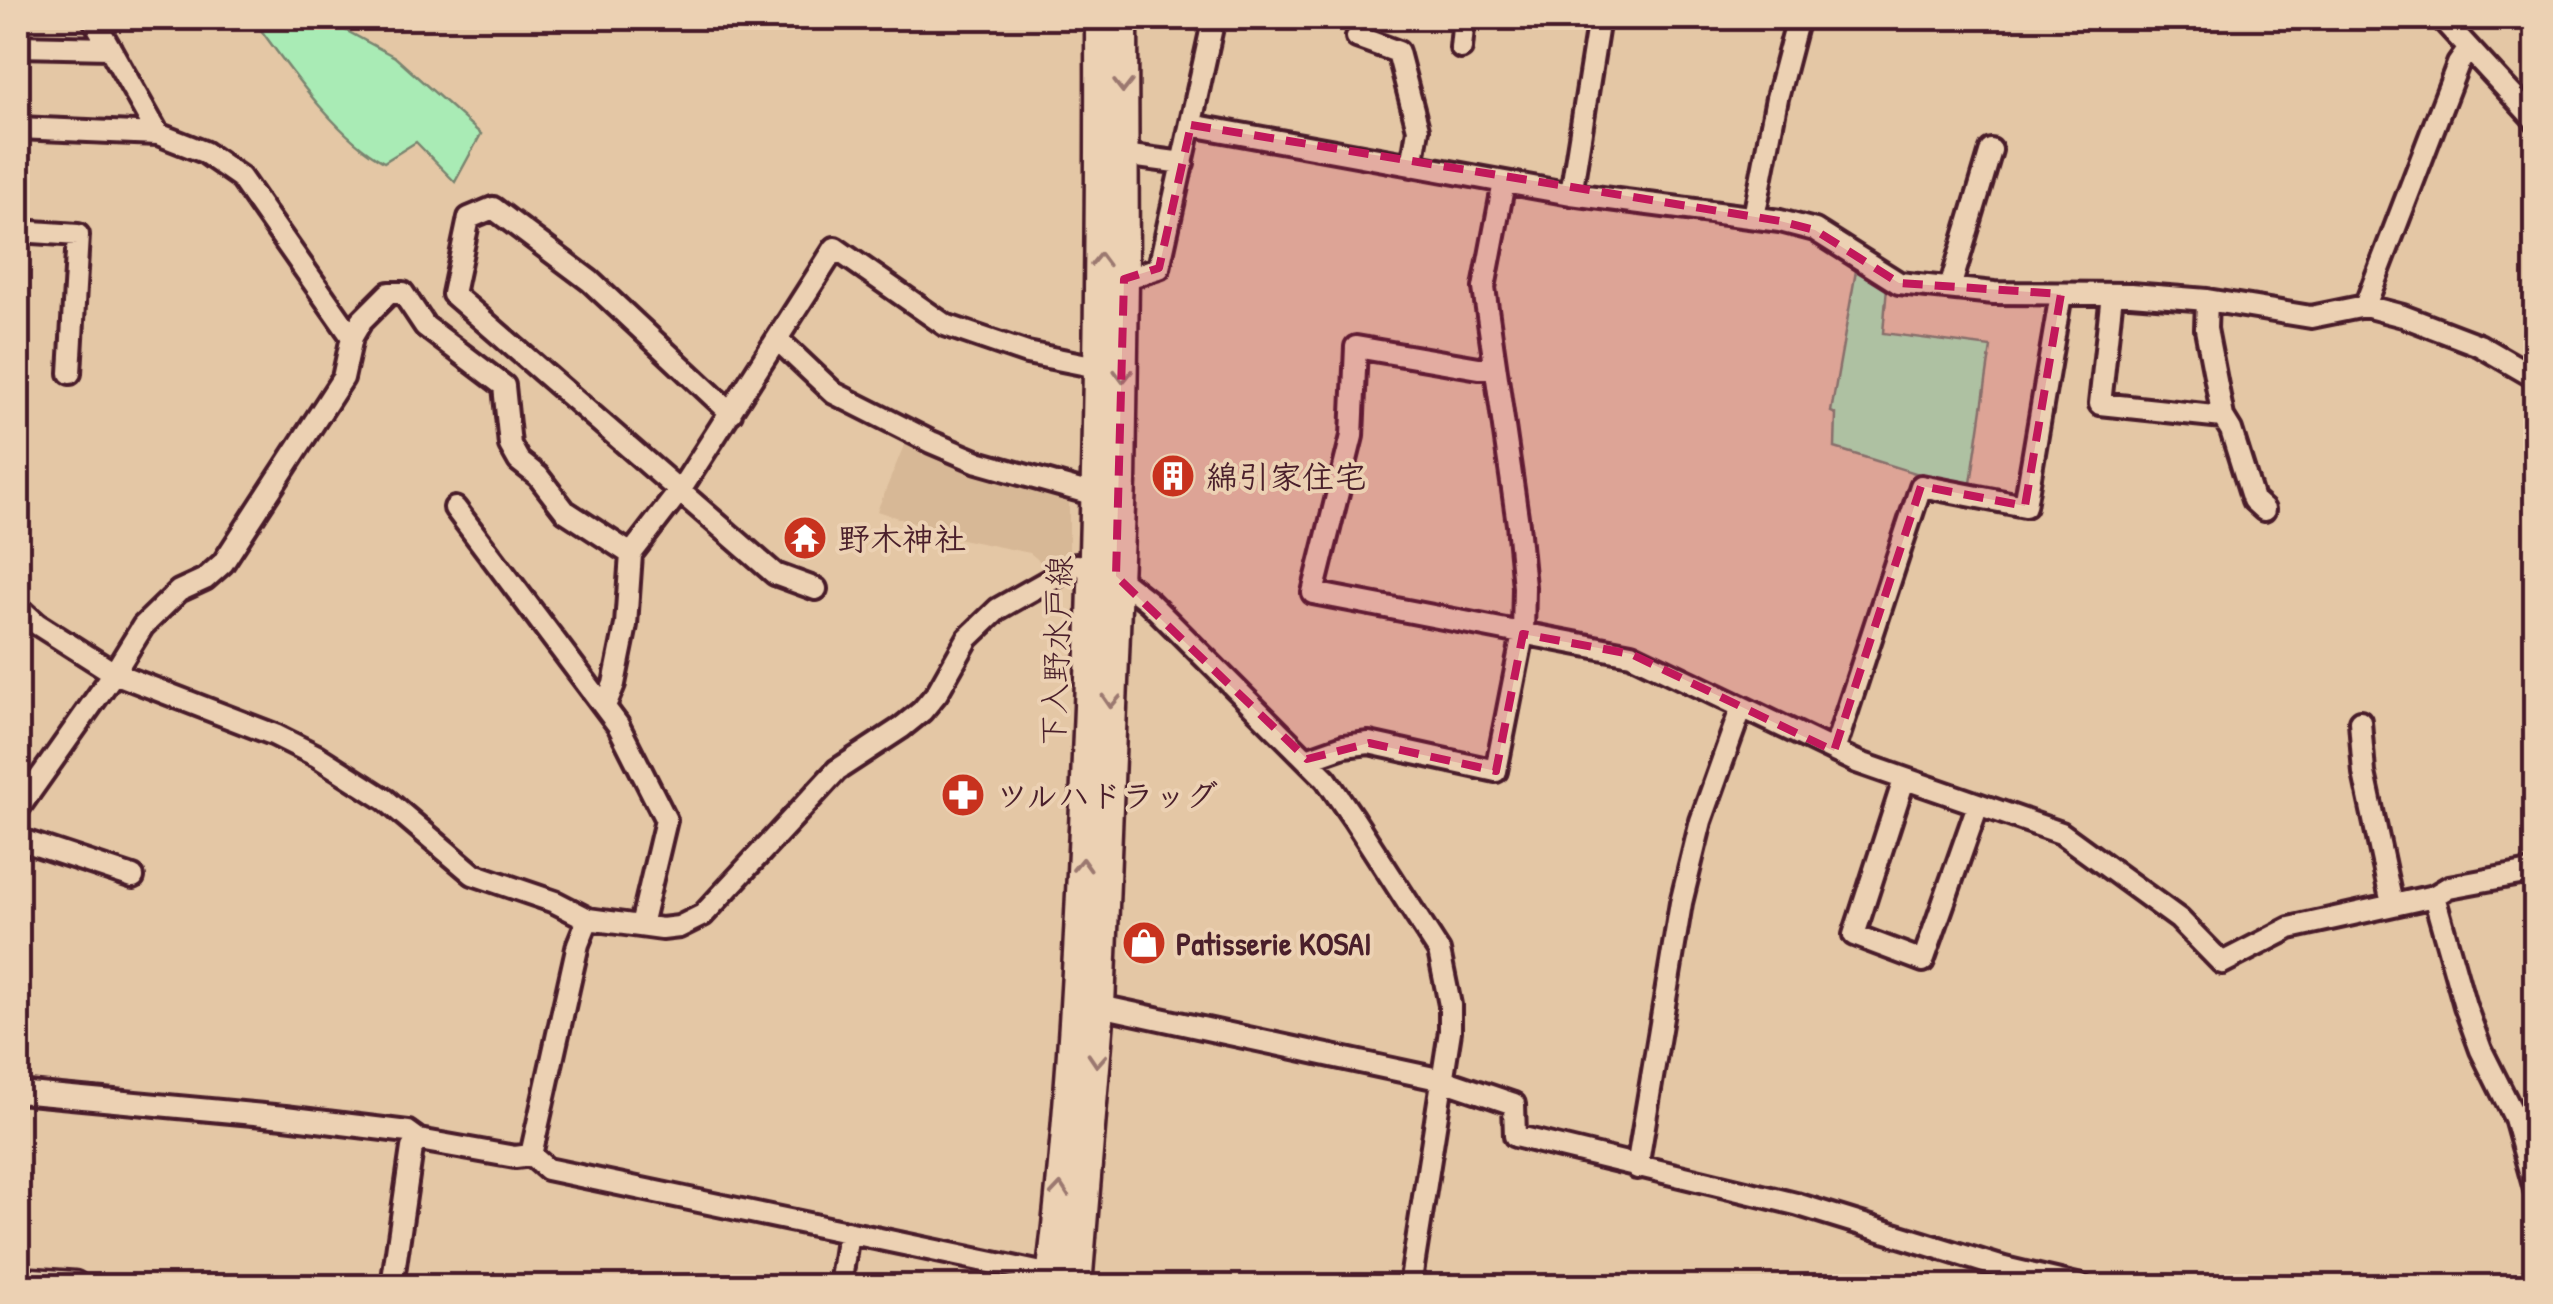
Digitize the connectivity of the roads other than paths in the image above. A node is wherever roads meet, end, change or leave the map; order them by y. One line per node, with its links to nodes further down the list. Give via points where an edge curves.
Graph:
1 (93, 18): 11 (street)
2 (1100, 18): 34 (main road, 下入野水戸線, one-way to 2)
3 (1123, 18): 19 (main road, 下入野水戸線, one-way to 19)
4 (1214, 18): 15 (street)
5 (1464, 18): 12 (street)
6 (1599, 18): 23 (street)
7 (1798, 18): 24 (street)
8 (2441, 18): 13 (street)
9 (1357, 37): 21 (street, via 1398,52 1418,129)
10 (18, 46): 11 (street)
11 (110, 48): 17 (street)
12 (1461, 48)
13 (2468, 50): 14 (street); 31 (street)
14 (2536, 121)
15 (1190, 126): 20 (street); 21 (street)
16 (18, 128): 17 (street)
17 (158, 134): 32 (street, via 204,152 240,177)
18 (1990, 150): 27 (street)
19 (1123, 155): 20 (street); 26 (main road, 下入野水戸線)
20 (1184, 163): 26 (street, via 1158,268)
21 (1412, 166): 22 (street)
22 (1504, 182): 23 (street); 35 (street, via 1484,288)
23 (1572, 194): 24 (street)
24 (1754, 216): 27 (street, via 1815,230 1899,283)
25 (18, 231): 36 (street, via 78,235)
26 (1124, 278): 45 (main road, 下入野水戸線, one-way to 45)
27 (1950, 288): 28 (street)
28 (2062, 294): 29 (street); 53 (street, via 2025,506 1921,486)
29 (2112, 294): 30 (street); 39 (street, via 2100,404)
30 (2207, 300): 31 (street, via 2310,318); 39 (street)
31 (2365, 306): 37 (street, via 2479,345)
32 (352, 337): 44 (street, via 389,293 404,293 426,326 504,386 510,445 518,460 566,510); 49 (street, via 343,378 222,563 159,609)
33 (778, 340): 34 (street, via 835,248 945,325); 38 (street); 41 (street, via 834,392 931,442)
34 (1097, 368): 41 (main road, 下入野水戸線)
35 (1495, 368): 48 (street, via 1522,556); 48 (street, via 1356,347 1352,436 1313,593)
36 (70, 373)
37 (2536, 378)
38 (731, 413): 40 (street); 40 (street, via 590,281 492,208 469,218 453,294)
39 (2223, 417): 43 (street, via 2253,500)
40 (682, 489): 44 (street); 46 (street, via 775,574)
41 (1095, 495): 45 (main road, 下入野水戸線)
42 (455, 508): 50 (street)
43 (2264, 510)
44 (631, 554): 50 (street, via 626,626)
45 (1106, 572): 54 (street, via 1148,602); 64 (street, via 1069,566 998,609 968,638 922,711 837,770 703,915 662,929); 65 (main road, 下入野水戸線, one-way to 65); 75 (main road, 下入野水戸線, one-way to 45)
46 (816, 589)
47 (18, 607): 49 (street)
48 (1523, 634): 51 (street, via 1631,654); 54 (street, via 1496,770 1369,743)
49 (114, 674): 57 (street); 63 (street, via 317,756 386,800 473,874)
50 (605, 706): 64 (street, via 666,820)
51 (1741, 709): 53 (street); 70 (street, via 1680,903)
52 (2360, 721): 62 (street, via 2364,773)
53 (1834, 752): 55 (street)
54 (1307, 759): 66 (street, via 1354,818 1439,951 1450,1005)
55 (1904, 780): 56 (street); 56 (street, via 1854,935 1923,961)
56 (1978, 805): 62 (street, via 2060,832 2179,920 2222,964 2290,928)
57 (18, 809)
58 (18, 839): 60 (street)
59 (2536, 871): 61 (street)
60 (133, 877)
61 (2434, 896): 62 (street); 71 (street, via 2465,1006 2515,1118)
62 (2392, 904)
63 (588, 918): 64 (street); 69 (street)
64 (641, 925)
65 (1100, 1006): 66 (street); 75 (main road, 下入野水戸線, one-way to 75)
66 (1443, 1080): 70 (street, via 1514,1104 1515,1136); 80 (street)
67 (18, 1092): 68 (street, via 303,1119 408,1132)
68 (419, 1140): 69 (street); 78 (street, via 412,1148)
69 (531, 1155): 72 (street, via 548,1170)
70 (1637, 1168): 73 (street, via 1796,1204)
71 (2536, 1193)
72 (848, 1234): 75 (street); 79 (street)
73 (2001, 1277): 81 (street)
74 (18, 1282): 77 (main road)
75 (1059, 1283)
76 (2536, 1284): 82 (street)
77 (74, 1286)
78 (392, 1286)
79 (840, 1286)
80 (1410, 1286)
81 (2081, 1286)
82 (2525, 1286)

